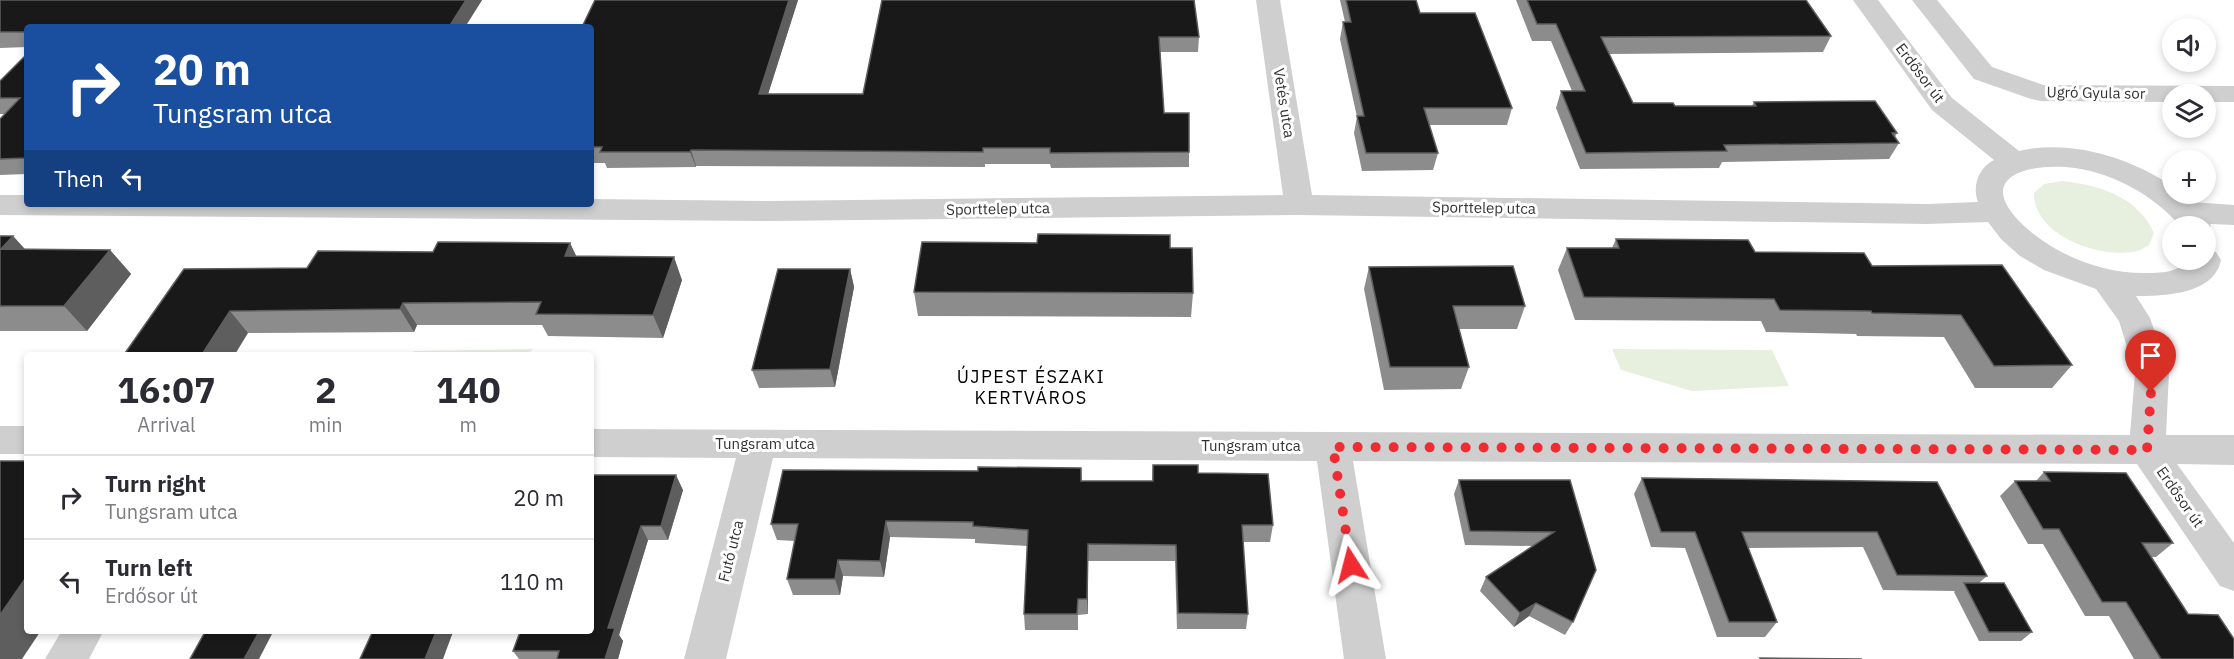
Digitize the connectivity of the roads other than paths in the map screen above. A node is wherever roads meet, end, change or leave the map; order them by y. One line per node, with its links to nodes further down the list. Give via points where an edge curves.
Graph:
1 (1268, 0): 8 (street, Vetés utca)
2 (1865, 0): 5 (street, Erdősor út, via 1942,104)
3 (1924, 0): 4 (street, Ugró Gyula sor, via 1983,73 2041,93)
4 (2234, 94)
5 (2013, 161): 10 (street, via 1995,173 1989,190); 12 (street, via 2042,155 2079,159 2119,170 2156,189)
6 (0, 205): 7 (street, Sporttelep utca)
7 (24, 205)
8 (1299, 205): 9 (street, Sporttelep utca, via 759,211); 10 (street, Sporttelep utca)
9 (253, 207)
10 (1996, 212): 15 (street, via 2013,233 2039,252)
11 (2234, 215): 13 (street)
12 (2188, 216)
13 (2216, 217)
14 (2198, 270): 15 (street, via 2187,280 2152,286)
15 (2108, 281): 21 (street, Erdősor út, via 2134,318 2152,373)
16 (0, 440): 17 (street)
17 (24, 440)
18 (594, 443): 19 (street, Tungsram utca)
19 (758, 444): 20 (street, Tungsram utca); 26 (street, Futó utca)
20 (1333, 447): 21 (street, Tungsram utca); 27 (street)
21 (2147, 450): 22 (street, Tungsram utca); 23 (street, Erdősor út)
22 (2234, 450)
23 (2234, 574)
24 (82, 634): 25 (street)
25 (66, 659)
26 (705, 659)
27 (1365, 659)

